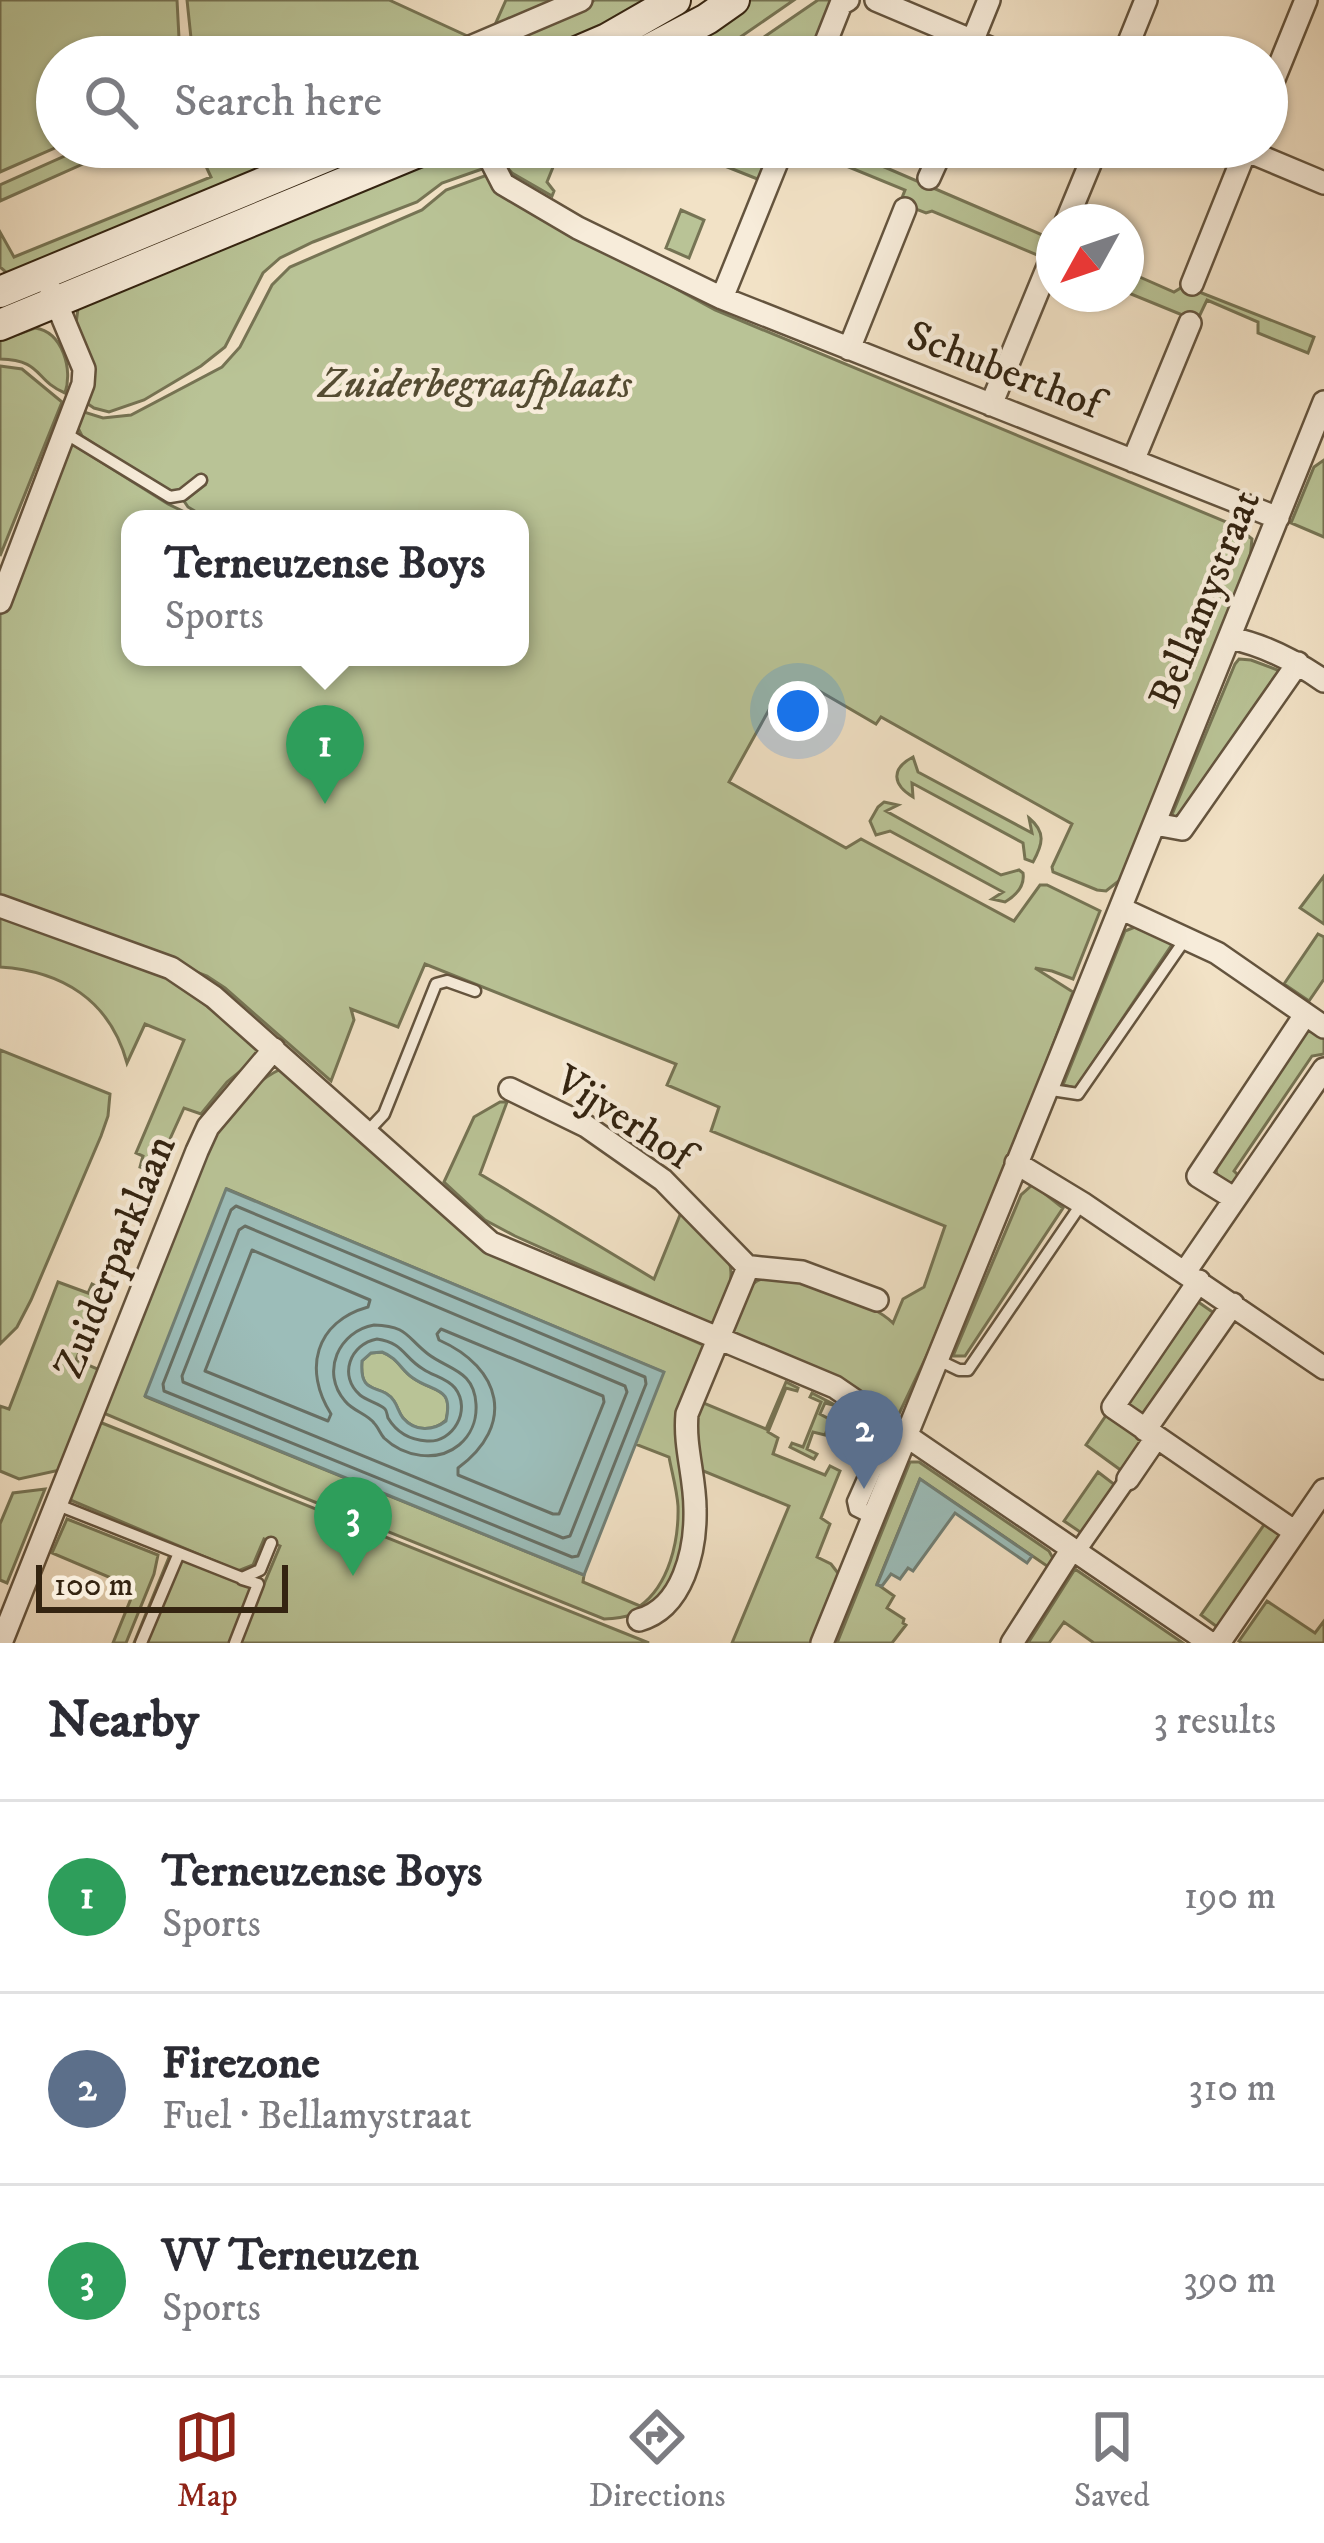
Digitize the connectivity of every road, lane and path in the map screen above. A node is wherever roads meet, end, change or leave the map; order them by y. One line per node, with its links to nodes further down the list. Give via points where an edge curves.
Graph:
1 (581, 0): 9 (street)
2 (675, 0): 10 (main road)
3 (734, 0): 11 (main road)
4 (848, 0): 12 (street)
5 (875, 0): 13 (street)
6 (989, 0): 14 (street)
7 (1146, 0): 15 (street)
8 (1306, 0): 16 (street)
9 (496, 36)
10 (612, 36)
11 (675, 36)
12 (828, 36)
13 (953, 36)
14 (982, 36)
15 (1132, 36)
16 (1288, 44)
17 (1288, 167): 26 (street)
18 (298, 168): 29 (main road)
19 (380, 168): 34 (main road)
20 (494, 168): 33 (street, Schuberthof, via 502,184 578,228)
21 (775, 168): 33 (street)
22 (934, 168): 25 (street)
23 (1088, 168): 27 (street)
24 (1236, 168): 30 (street)
25 (929, 178)
26 (1324, 183)
27 (1073, 204)
28 (905, 208): 37 (street, Schuberthof)
29 (44, 273): 31 (main road); 34 (street)
30 (1192, 284)
31 (0, 292)
32 (1036, 296): 39 (street)
33 (722, 298): 37 (street, Schuberthof)
34 (56, 303): 36 (main road); 40 (street, via 84,369)
35 (1190, 323): 42 (street, Schuberthof)
36 (0, 326)
37 (849, 349): 39 (street, Schuberthof)
38 (1324, 402): 41 (street, Bellamystraat)
39 (992, 405): 42 (street, Schuberthof)
40 (65, 433): 43 (lane, via 170,497); 45 (street)
41 (1316, 445): 44 (street, Bellamystraat)
42 (1133, 460): 44 (street, Schuberthof)
43 (201, 480)
44 (1278, 518): 46 (street, Bellamystraat)
45 (0, 602)
46 (1230, 638): 47 (street); 49 (street, Bellamystraat)
47 (1298, 663): 48 (street); 49 (street, via 1182,829)
48 (1324, 681)
49 (1156, 824): 51 (street, Bellamystraat)
50 (0, 906): 55 (street, via 171,968)
51 (1122, 909): 52 (street); 58 (street, Bellamystraat)
52 (1186, 938): 54 (street); 58 (lane, via 1078,1094)
53 (473, 988): 59 (lane, via 436,984 384,1114)
54 (1315, 1021): 61 (street, via 1198,1176)
55 (274, 1049): 59 (street); 74 (street, Zuiderparklaan, via 208,1127)
56 (1324, 1069): 61 (street)
57 (510, 1089): 63 (street, Vijverhof, via 586,1126 663,1180)
58 (1045, 1089): 60 (street, Bellamystraat)
59 (368, 1132): 67 (street, via 491,1243)
60 (1016, 1162): 62 (street); 68 (street, Bellamystraat)
61 (1234, 1199): 64 (street)
62 (1082, 1203): 64 (street); 68 (lane, via 968,1370)
63 (747, 1267): 65 (street, via 802,1272); 67 (street)
64 (1192, 1276): 66 (street); 71 (street, via 1113,1407)
65 (877, 1300)
66 (1233, 1304): 69 (street); 71 (street)
67 (717, 1338): 70 (street, via 835,1387); 80 (street, via 687,1414 693,1536 661,1620)
68 (936, 1359): 70 (street, Bellamystraat)
69 (1324, 1368)
70 (907, 1434): 77 (street); 84 (street, Bellamystraat)
71 (1151, 1434): 72 (street); 75 (street)
72 (1128, 1479): 77 (street)
73 (1324, 1490): 75 (street)
74 (58, 1504): 78 (lane); 81 (street, Zuiderparklaan)
75 (1308, 1528): 87 (street)
76 (271, 1543): 79 (lane, via 260,1570)
77 (1075, 1551): 85 (street); 86 (street)
78 (179, 1552): 79 (lane); 82 (lane)
79 (242, 1578): 83 (lane, via 258,1584)
80 (639, 1620)
81 (1, 1643)
82 (141, 1643)
83 (235, 1643)
84 (822, 1643)
85 (1012, 1643)
86 (1210, 1643)
87 (1219, 1643)

